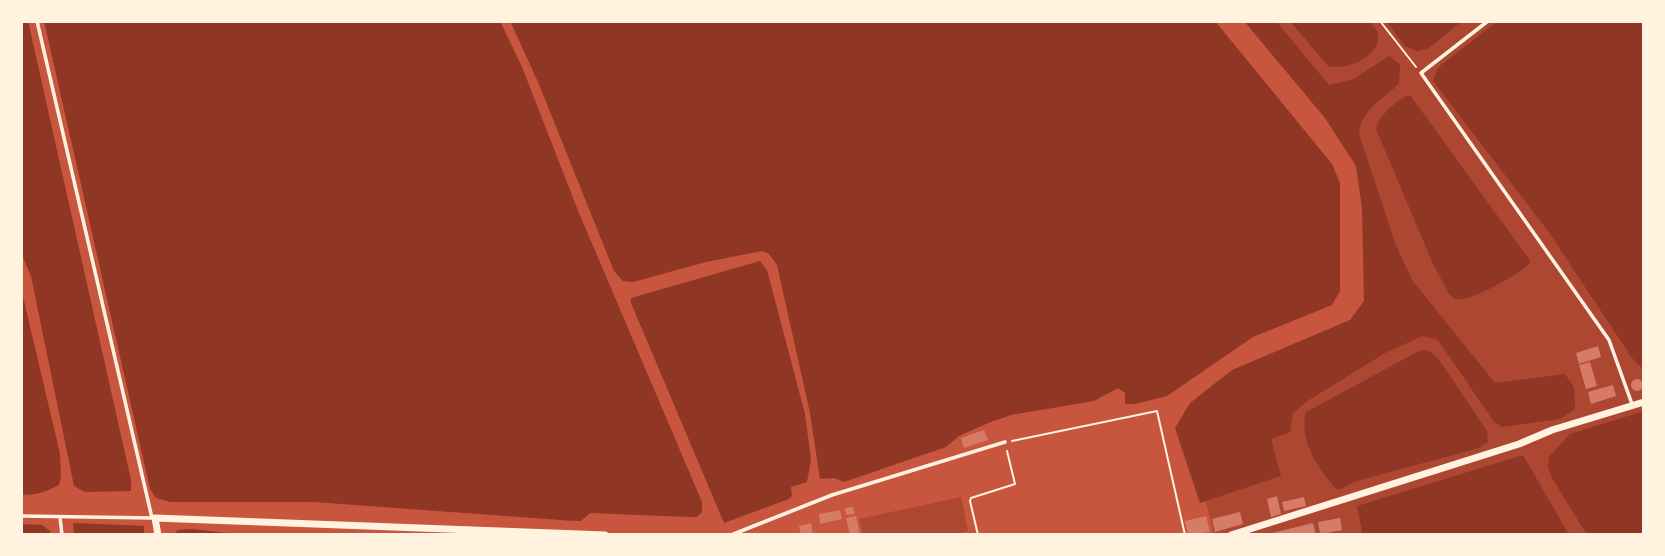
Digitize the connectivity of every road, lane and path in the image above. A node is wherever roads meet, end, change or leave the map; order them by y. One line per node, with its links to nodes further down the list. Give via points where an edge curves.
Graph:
1 (37, 21): 10 (lane)
2 (1380, 21): 4 (path)
3 (1488, 21): 4 (lane)
4 (1421, 74): 6 (lane, via 1609,340)
5 (1644, 402): 6 (street)
6 (1632, 406): 17 (street)
7 (1005, 443): 14 (lane, via 832,495); 15 (path, via 1015,484 971,498); 16 (path, via 1157,411)
8 (21, 516): 9 (lane)
9 (61, 517): 10 (lane); 11 (lane)
10 (153, 518): 12 (street); 13 (street)
11 (62, 535)
12 (158, 535)
13 (605, 535)
14 (731, 535)
15 (978, 535)
16 (1185, 535)
17 (1231, 535)

